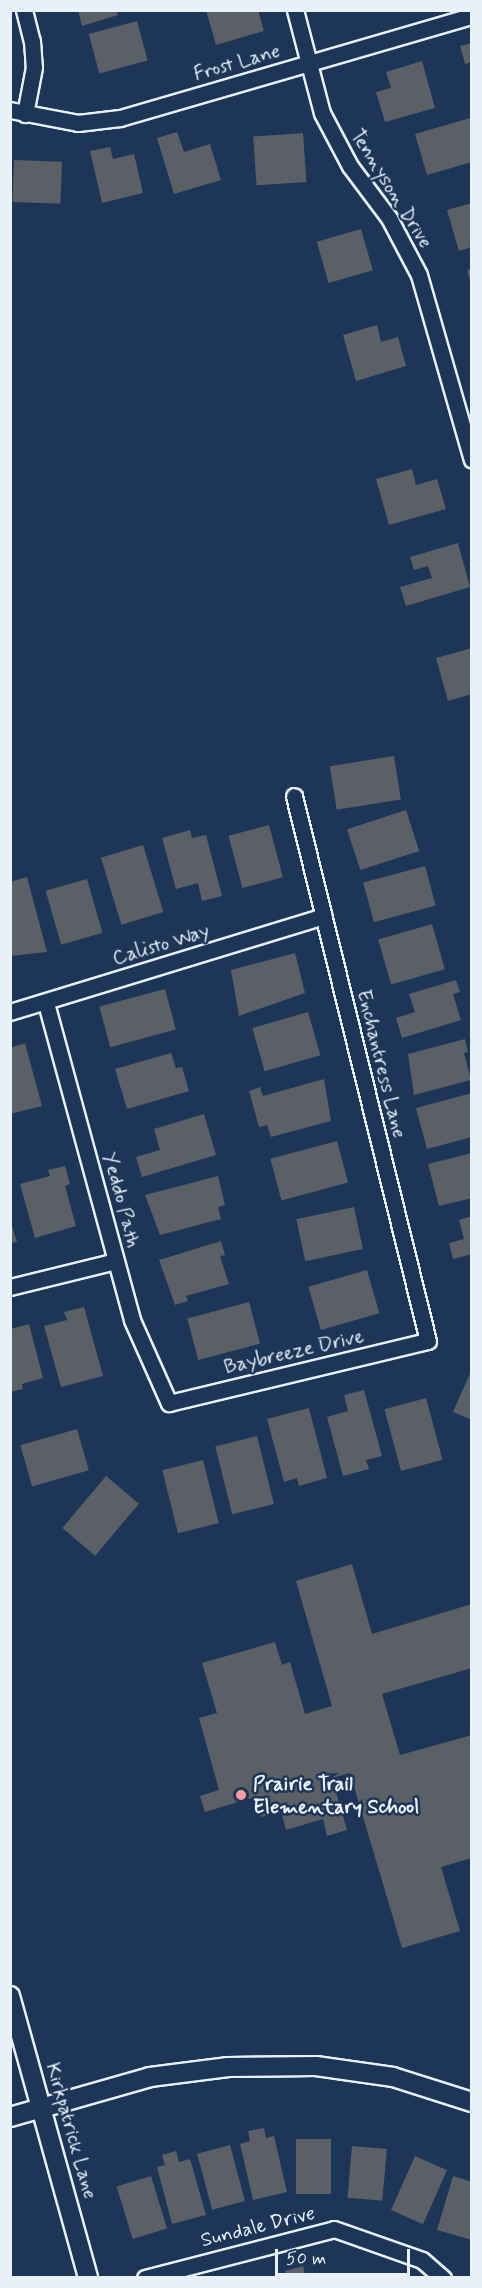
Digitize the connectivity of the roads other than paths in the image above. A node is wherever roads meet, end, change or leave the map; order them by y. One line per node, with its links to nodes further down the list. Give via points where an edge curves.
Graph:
1 (24, 10): 5 (street, via 32,41 33,67)
2 (295, 10): 4 (street, Tennyson Drive)
3 (471, 16): 4 (street, Frost Lane)
4 (308, 64): 5 (street, Frost Lane, via 120,118 78,123); 6 (street, Tennyson Drive, via 322,113 338,148 389,218 418,275)
5 (18, 112)
6 (471, 460)
7 (294, 796): 8 (street, Enchantress Lane)
8 (324, 916): 9 (street, Calisto Way); 13 (street, Enchantress Lane)
9 (46, 1004): 10 (street, Calisto Way); 11 (street, Yeddo Path)
10 (10, 1012)
11 (116, 1262): 12 (street); 14 (street, Yeddo Path, via 132,1320)
12 (10, 1287)
13 (428, 1341): 14 (street, Baybreeze Drive)
14 (169, 1403)
15 (10, 1996): 17 (street, Kirkpatrick Lane)
16 (471, 2102): 17 (street, via 393,2077 316,2066 228,2067 150,2077)
17 (41, 2108): 18 (street); 19 (street, Kirkpatrick Lane)
18 (10, 2117)
19 (88, 2277)
20 (145, 2277): 21 (street, Sundale Drive, via 334,2229 422,2260)
21 (443, 2277)

